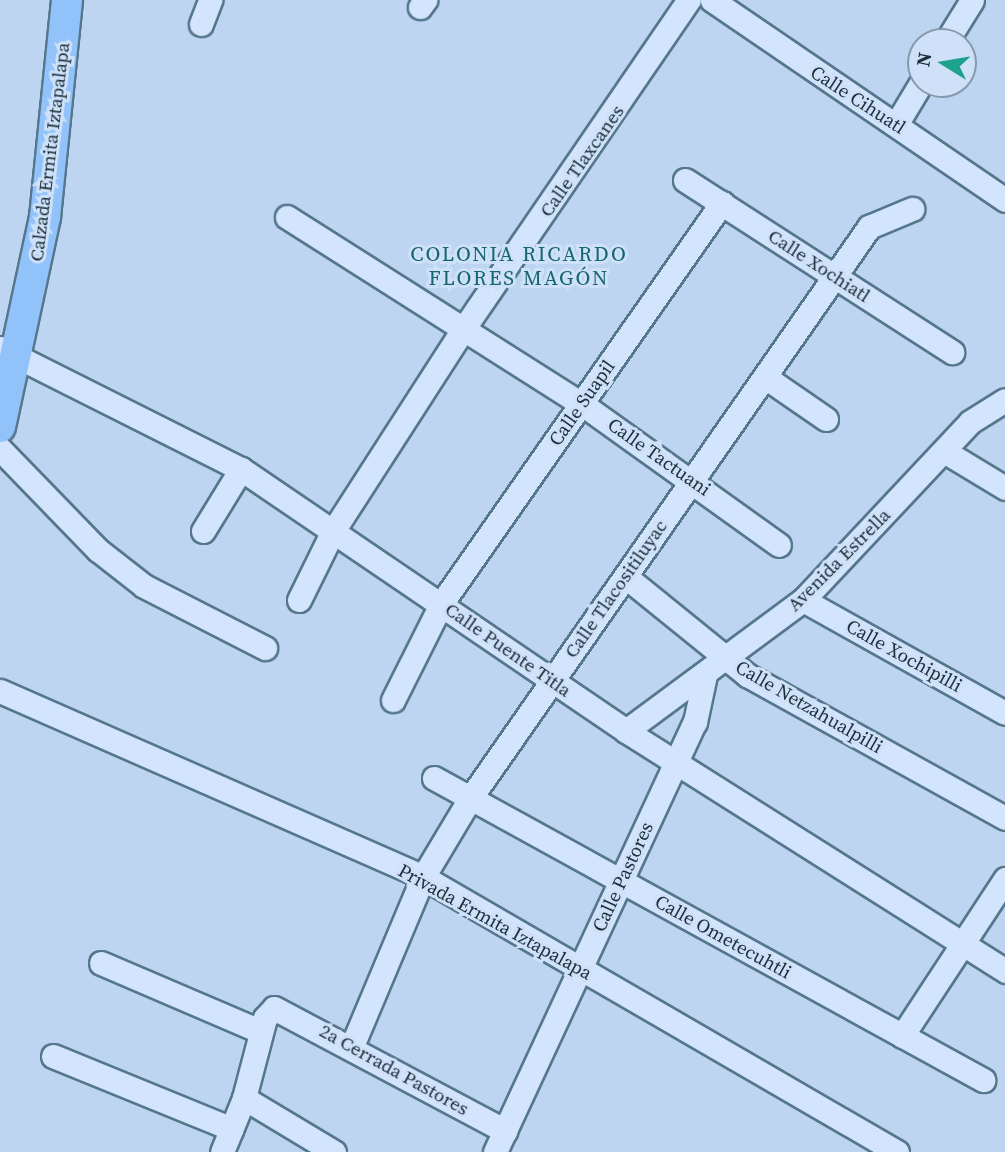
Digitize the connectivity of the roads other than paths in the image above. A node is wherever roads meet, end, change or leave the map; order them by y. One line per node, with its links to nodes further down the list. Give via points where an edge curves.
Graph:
1 (66, 0): 18 (main road, Calzada Ermita Iztapalapa, via 45,217)
2 (210, 0): 6 (street)
3 (690, 0): 16 (street, Calle Tlaxcanes)
4 (712, 0): 9 (street, Calle Cihuatl, via 833,85)
5 (972, 0): 7 (street)
6 (201, 24)
7 (955, 28)
8 (912, 98): 9 (street)
9 (897, 123): 11 (street, Calle Cihuatl)
10 (685, 180): 12 (street, Calle Xochiatl)
11 (1005, 200)
12 (722, 202): 15 (street, Calle Xochiatl); 21 (street, Calle Suapil)
13 (912, 209): 15 (street, Calle Tlacositiluyac, via 869,227)
14 (287, 217): 16 (street, Calle Tactuani)
15 (835, 275): 17 (street, Calle Xochiatl); 19 (street, Calle Tlacositiluyac)
16 (464, 328): 21 (street, Calle Tactuani); 30 (street, Calle Tlaxcanes)
17 (952, 352)
18 (9, 353): 23 (main road, Calzada Ermita Iztapalapa); 26 (street, Calle Puente Titla)
19 (765, 377): 22 (street); 27 (street, Calle Tlacositiluyac)
20 (1005, 400): 25 (street, Avenida Estrella, via 970,422)
21 (582, 404): 27 (street, Calle Tactuani); 35 (street, Calle Suapil)
22 (826, 419)
23 (0, 427)
24 (0, 449): 36 (street, via 98,551 144,586)
25 (944, 451): 28 (street); 34 (street, Avenida Estrella)
26 (241, 469): 29 (street); 30 (street, Calle Puente Titla)
27 (692, 479): 31 (street, Calle Tactuani); 32 (street, Calle Tlacositiluyac)
28 (1005, 488)
29 (203, 530)
30 (333, 531): 33 (street, Calle Tlaxcanes); 35 (street, Calle Puente Titla)
31 (779, 545)
32 (626, 577): 37 (street, Calle Netzahualpilli); 39 (street, Calle Tlacositiluyac)
33 (299, 600)
34 (803, 600): 37 (street, Avenida Estrella); 42 (street, Calle Xochipilli)
35 (441, 604): 39 (street, Calle Puente Titla); 41 (street, Calle Suapil)
36 (265, 648)
37 (728, 659): 38 (street, Avenida Estrella); 47 (street, Calle Netzahualpilli, via 747,675)
38 (705, 675): 43 (street, Avenida Estrella); 44 (street, Calle Pastores, via 695,722)
39 (551, 680): 43 (street, Calle Puente Titla); 46 (street, Calle Tlacositiluyac)
40 (0, 691): 48 (street, Privada Ermita Iztapalapa)
41 (393, 700)
42 (1005, 713)
43 (626, 731): 44 (street, Calle Puente Titla)
44 (675, 763): 50 (street, Calle Pastores); 51 (street, Calle Puente Titla)
45 (434, 778): 46 (street, Calle Ometecuhtli)
46 (469, 800): 48 (street, Calle Tlacositiluyac); 50 (street, Calle Ometecuhtli)
47 (1005, 818)
48 (423, 877): 53 (street, Privada Ermita Iztapalapa); 57 (street, Calle Tlacositiluyac)
49 (1005, 879): 51 (street)
50 (622, 881): 53 (street, Calle Pastores); 56 (street, Calle Ometecuhtli)
51 (962, 944): 54 (street, Calle Puente Titla); 56 (street)
52 (101, 963): 55 (street)
53 (579, 969): 62 (street, Calle Pastores); 65 (street, Privada Ermita Iztapalapa)
54 (1005, 971)
55 (260, 1031): 57 (street, 2a Cerrada Pastores, via 274,1009 283,1009); 60 (street)
56 (902, 1036): 59 (street, Calle Ometecuhtli)
57 (352, 1046): 62 (street, 2a Cerrada Pastores)
58 (53, 1056): 61 (street)
59 (983, 1080)
60 (244, 1098): 61 (street); 64 (street)
61 (232, 1129): 63 (street)
62 (503, 1145)
63 (222, 1152)
64 (334, 1152)
65 (897, 1152)

